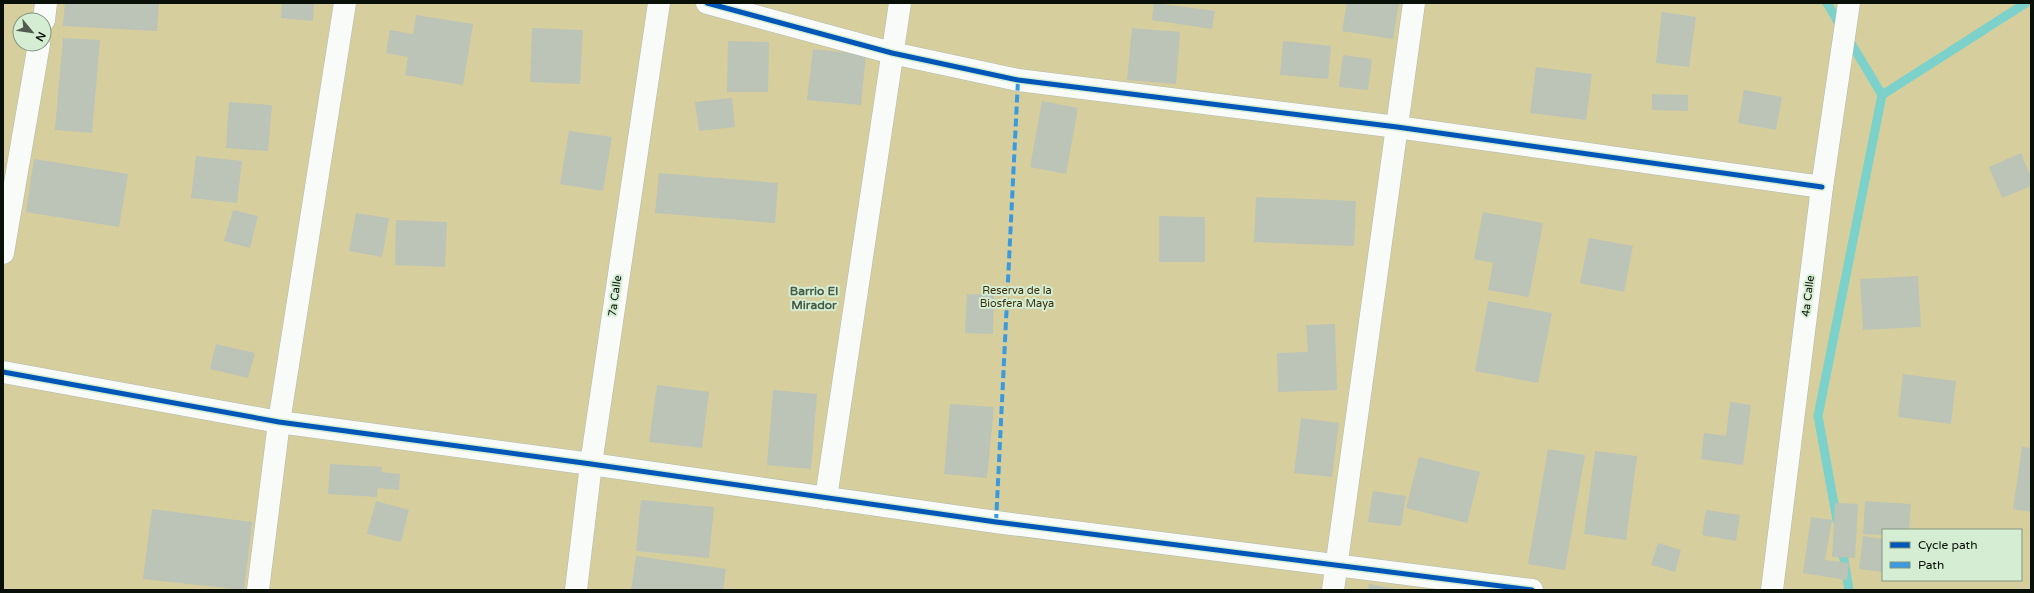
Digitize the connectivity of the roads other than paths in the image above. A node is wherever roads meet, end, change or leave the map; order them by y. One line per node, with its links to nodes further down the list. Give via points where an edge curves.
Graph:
1 (346, 3): 13 (street)
2 (659, 3): 14 (street, 7a Calle)
3 (707, 3): 8 (street)
4 (900, 3): 8 (street)
5 (1414, 3): 9 (street)
6 (1849, 3): 10 (street, 4a Calle)
7 (38, 52): 11 (street)
8 (892, 53): 9 (street, via 1018,80); 15 (street)
9 (1397, 127): 10 (street); 16 (street)
10 (1822, 187): 21 (street, 4a Calle)
11 (3, 254)
12 (3, 372): 13 (street)
13 (279, 422): 14 (street); 17 (street)
14 (591, 464): 15 (street); 18 (street, 7a Calle)
15 (826, 498): 16 (street, via 996,522)
16 (1337, 564): 19 (street); 20 (street)
17 (258, 590)
18 (576, 590)
19 (1333, 590)
20 (1532, 590)
21 (1772, 590)

